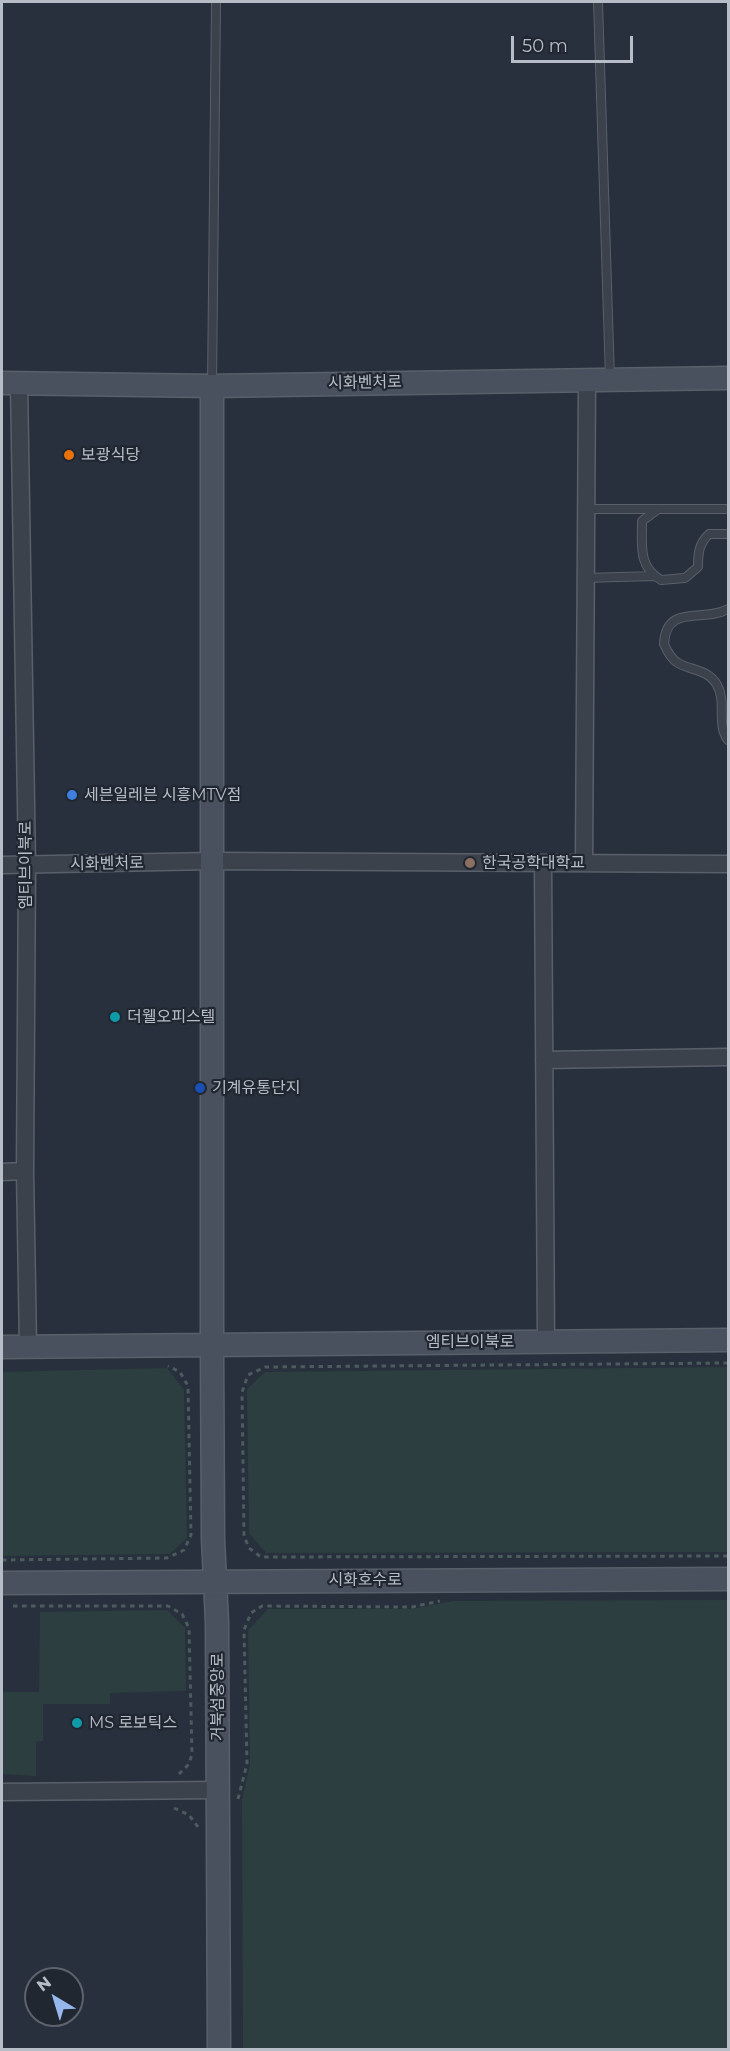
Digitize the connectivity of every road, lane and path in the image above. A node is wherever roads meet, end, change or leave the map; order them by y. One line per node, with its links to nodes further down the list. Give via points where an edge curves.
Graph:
1 (216, 2): 7 (lane)
2 (598, 2): 5 (lane)
3 (729, 378): 5 (street, 시화벤처로)
4 (586, 380): 5 (street, 시화벤처로); 7 (street, 시화벤처로); 8 (street)
5 (610, 380)
6 (10, 383): 7 (street, 시화벤처로); 21 (street, 엠티브이북로)
7 (212, 386): 16 (street)
8 (586, 509): 9 (lane); 13 (street)
9 (658, 509): 10 (lane); 12 (lane, via 642,521 642,560)
10 (729, 509)
11 (729, 534): 12 (lane, via 710,534 703,540 698,549 698,567 685,578 667,580)
12 (654, 576): 13 (lane)
13 (585, 578): 18 (street)
14 (729, 609): 15 (lane, via 716,616 675,619 668,625 664,644 675,662 708,674 717,684 722,725)
15 (729, 740)
16 (213, 861): 17 (street, 시화벤처로); 21 (street, 시화벤처로); 28 (street)
17 (543, 863): 18 (street, 시화벤처로); 23 (street)
18 (584, 863): 19 (street, 시화벤처로)
19 (729, 864)
20 (2, 865): 21 (street, 시화벤처로)
21 (27, 865): 25 (street, 엠티브이북로)
22 (729, 1058): 23 (street)
23 (544, 1060): 27 (street)
24 (2, 1172): 25 (street)
25 (25, 1172): 30 (street, 엠티브이북로)
26 (729, 1340): 27 (street, 엠티브이북로)
27 (546, 1342): 28 (street, 엠티브이북로)
28 (212, 1345): 30 (street, 엠티브이북로); 44 (street, 거북섬중앙로)
29 (2, 1347): 30 (street, 엠티브이북로)
30 (28, 1347)
31 (729, 1363): 34 (path, via 266,1367 248,1376)
32 (157, 1366): 38 (path, via 176,1369 188,1386 190,1540)
33 (237, 1392): 34 (path)
34 (242, 1392): 35 (path)
35 (244, 1538): 36 (path); 39 (path)
36 (238, 1539)
37 (729, 1556): 39 (path)
38 (174, 1557): 40 (path); 41 (path)
39 (261, 1557): 42 (path)
40 (2, 1560)
41 (174, 1563)
42 (261, 1564)
43 (729, 1579): 44 (street, 시화호수로)
44 (215, 1580): 45 (street, 시화호수로); 54 (street, 거북섬중앙로)
45 (2, 1583)
46 (173, 1599): 49 (path)
47 (445, 1600): 54 (path, via 412,1607 262,1606 251,1613 243,1623 247,1764)
48 (13, 1606): 49 (path)
49 (173, 1608): 50 (path)
50 (188, 1622): 51 (path); 52 (path, via 192,1754 189,1764)
51 (193, 1622)
52 (174, 1777)
53 (2, 1792): 54 (street)
54 (228, 1796): 57 (street, 거북섬중앙로)
55 (171, 1807): 56 (path, via 193,1818)
56 (198, 1833)
57 (219, 2049)

